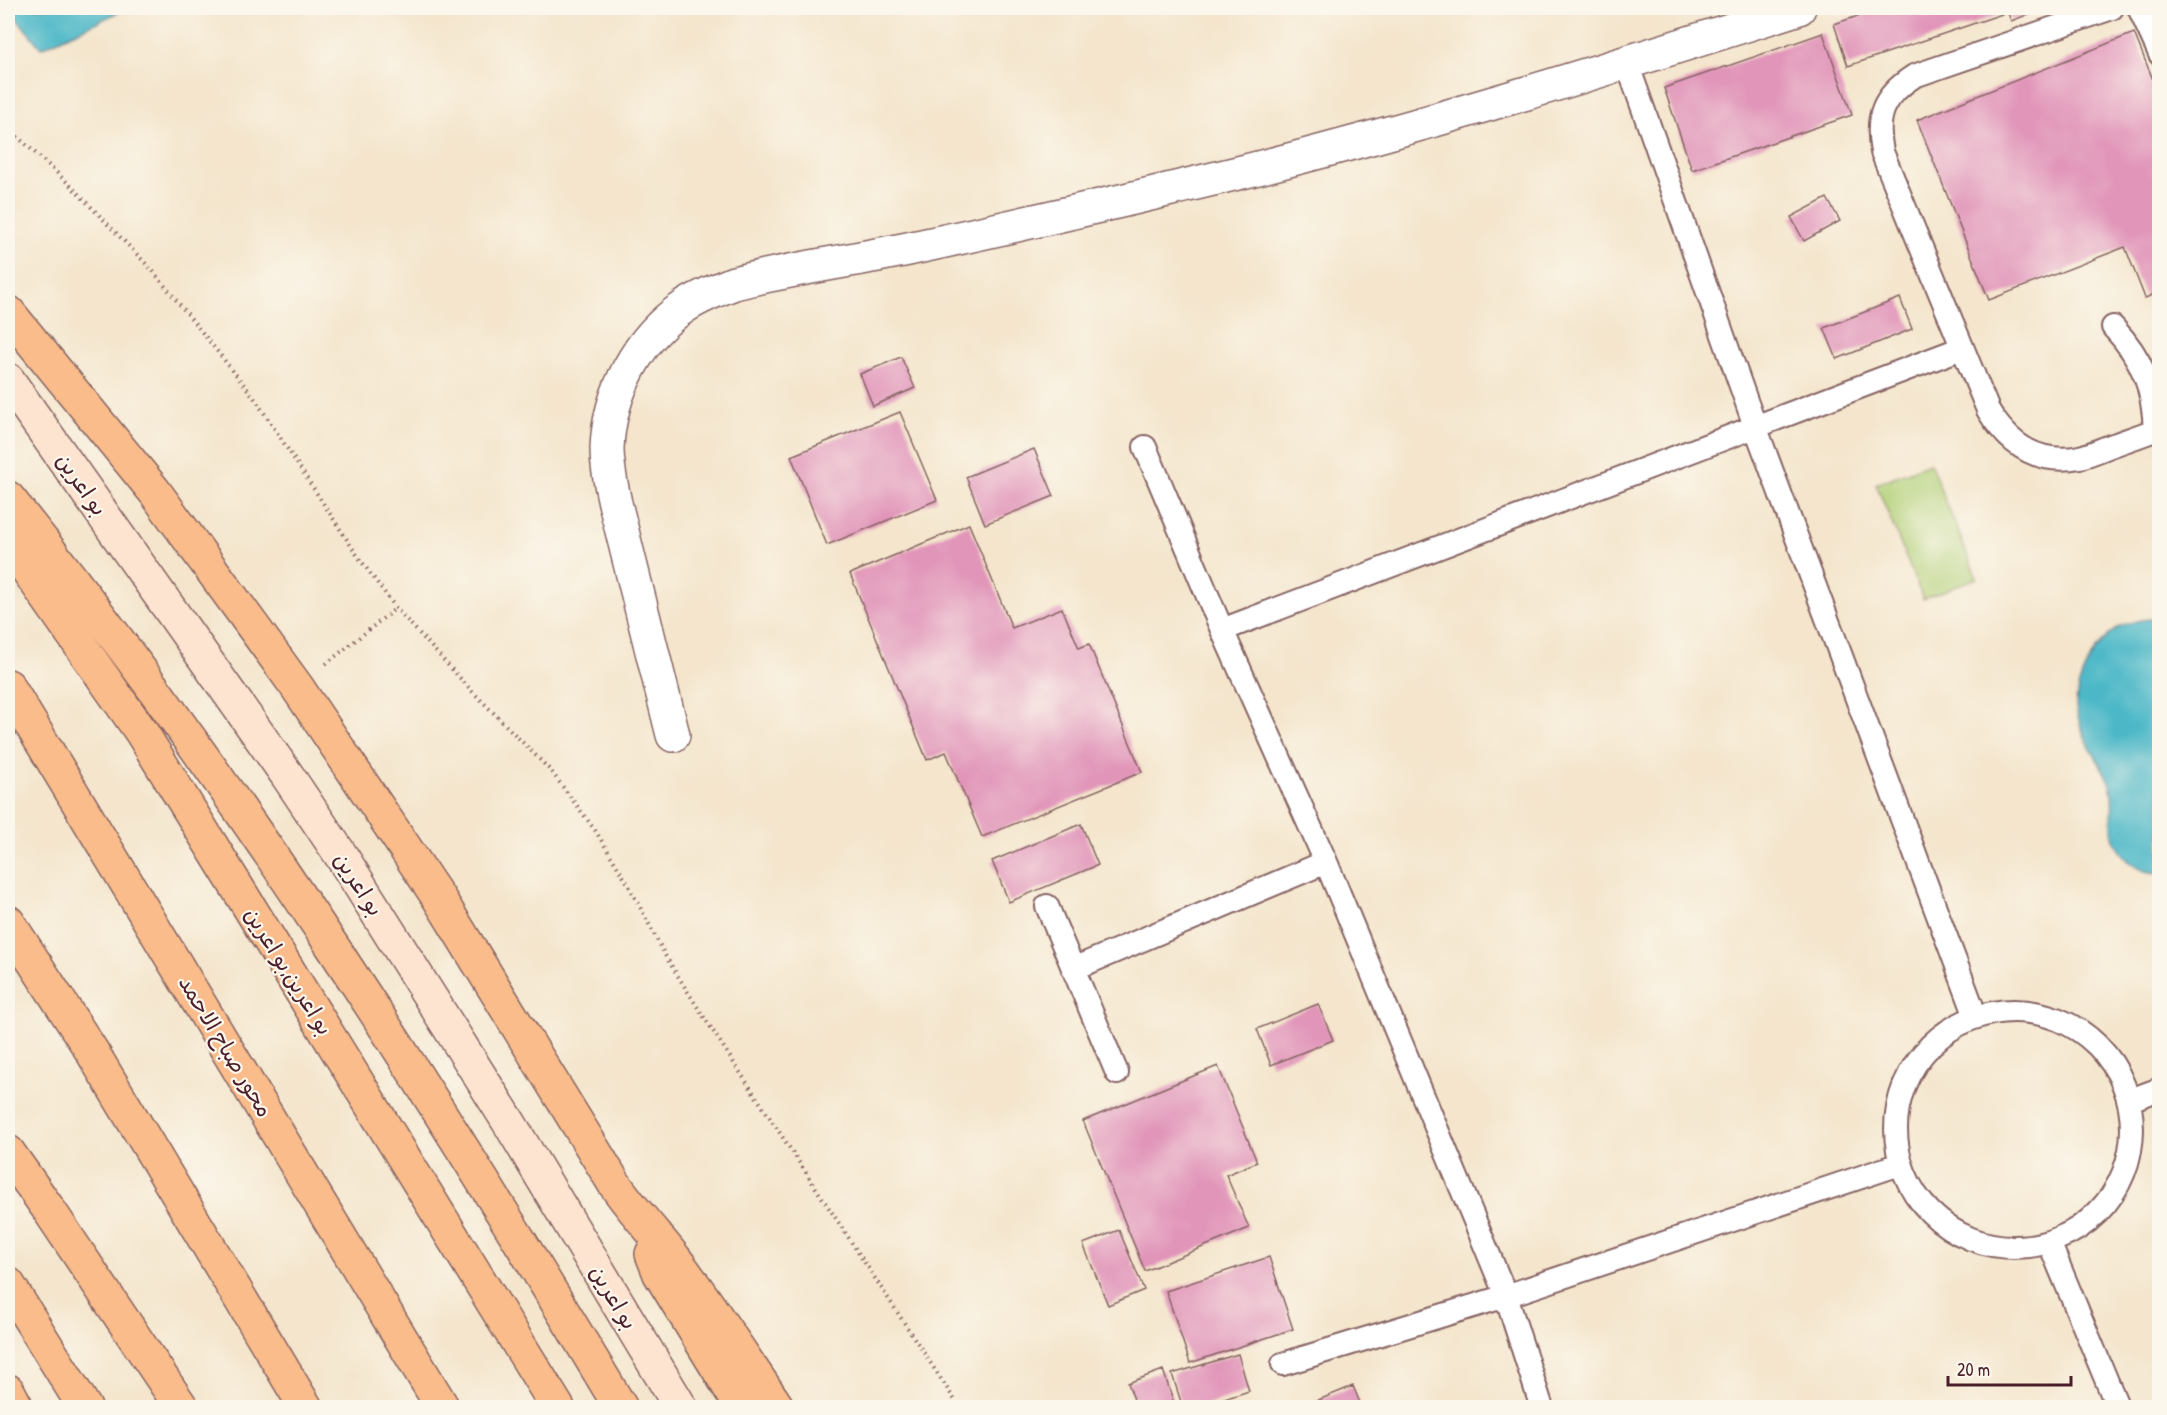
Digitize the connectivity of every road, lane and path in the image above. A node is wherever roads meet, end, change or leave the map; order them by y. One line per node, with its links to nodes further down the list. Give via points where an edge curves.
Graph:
1 (1799, 8): 5 (street)
2 (2112, 8): 9 (lane, via 1914,76 1898,86 1887,100 1878,135 1882,152)
3 (2139, 8): 4 (lane)
4 (2160, 54)
5 (1627, 63): 12 (lane); 21 (street, via 1436,120 1244,171 1051,218 734,283 683,307 643,346 628,370 610,421 607,449 615,503)
6 (8, 128): 17 (path, via 153,271 253,396)
7 (8, 312): 20 (highway, via 155,492)
8 (2113, 327): 13 (lane, via 2127,342 2148,381)
9 (1962, 348): 12 (lane); 13 (lane, via 2000,429 2037,454 2059,459 2082,456)
10 (8, 380): 11 (main road, بو اعرين)
11 (19, 405): 45 (main road, بو اعرين, via 287,775 348,866)
12 (1755, 426): 18 (lane); 26 (lane)
13 (2158, 429)
14 (1145, 447): 18 (lane)
15 (8, 498): 44 (highway, via 189,737 299,896 459,1144)
16 (8, 542): 43 (highway, بو اعرين,بو اعرين, via 142,733)
17 (396, 608): 20 (path); 48 (path, via 551,771 595,830 698,1008)
18 (1222, 630): 22 (lane)
19 (8, 686): 42 (highway, محور صباح الاحمد)
20 (297, 687): 32 (highway, via 440,900 614,1183)
21 (673, 735)
22 (1326, 862): 25 (lane); 35 (lane)
23 (1047, 906): 25 (lane)
24 (8, 922): 41 (highway, via 91,1050)
25 (1073, 969): 27 (lane)
26 (1976, 1017): 29 (lane, via 2015,1011 2054,1017 2088,1036 2114,1064); 31 (lane, via 1944,1033 1918,1059 1901,1091 1895,1128)
27 (1117, 1073)
28 (2160, 1089): 29 (lane)
29 (2130, 1100): 33 (lane, via 2132,1144 2118,1186 2089,1221)
30 (8, 1152): 40 (highway)
31 (1900, 1164): 33 (lane, via 1917,1197 1942,1223 1976,1241 2012,1247); 35 (lane)
32 (647, 1225): 46 (highway, via 660,1274); 47 (highway)
33 (2049, 1242): 50 (lane)
34 (8, 1284): 39 (highway)
35 (1506, 1296): 36 (lane); 49 (lane)
36 (1283, 1365)
37 (8, 1391): 38 (highway)
38 (17, 1407)
39 (85, 1407)
40 (182, 1407)
41 (306, 1407)
42 (443, 1407)
43 (558, 1407)
44 (621, 1407)
45 (681, 1407)
46 (742, 1407)
47 (778, 1407)
48 (960, 1407)
49 (1542, 1407)
50 (2118, 1407)

